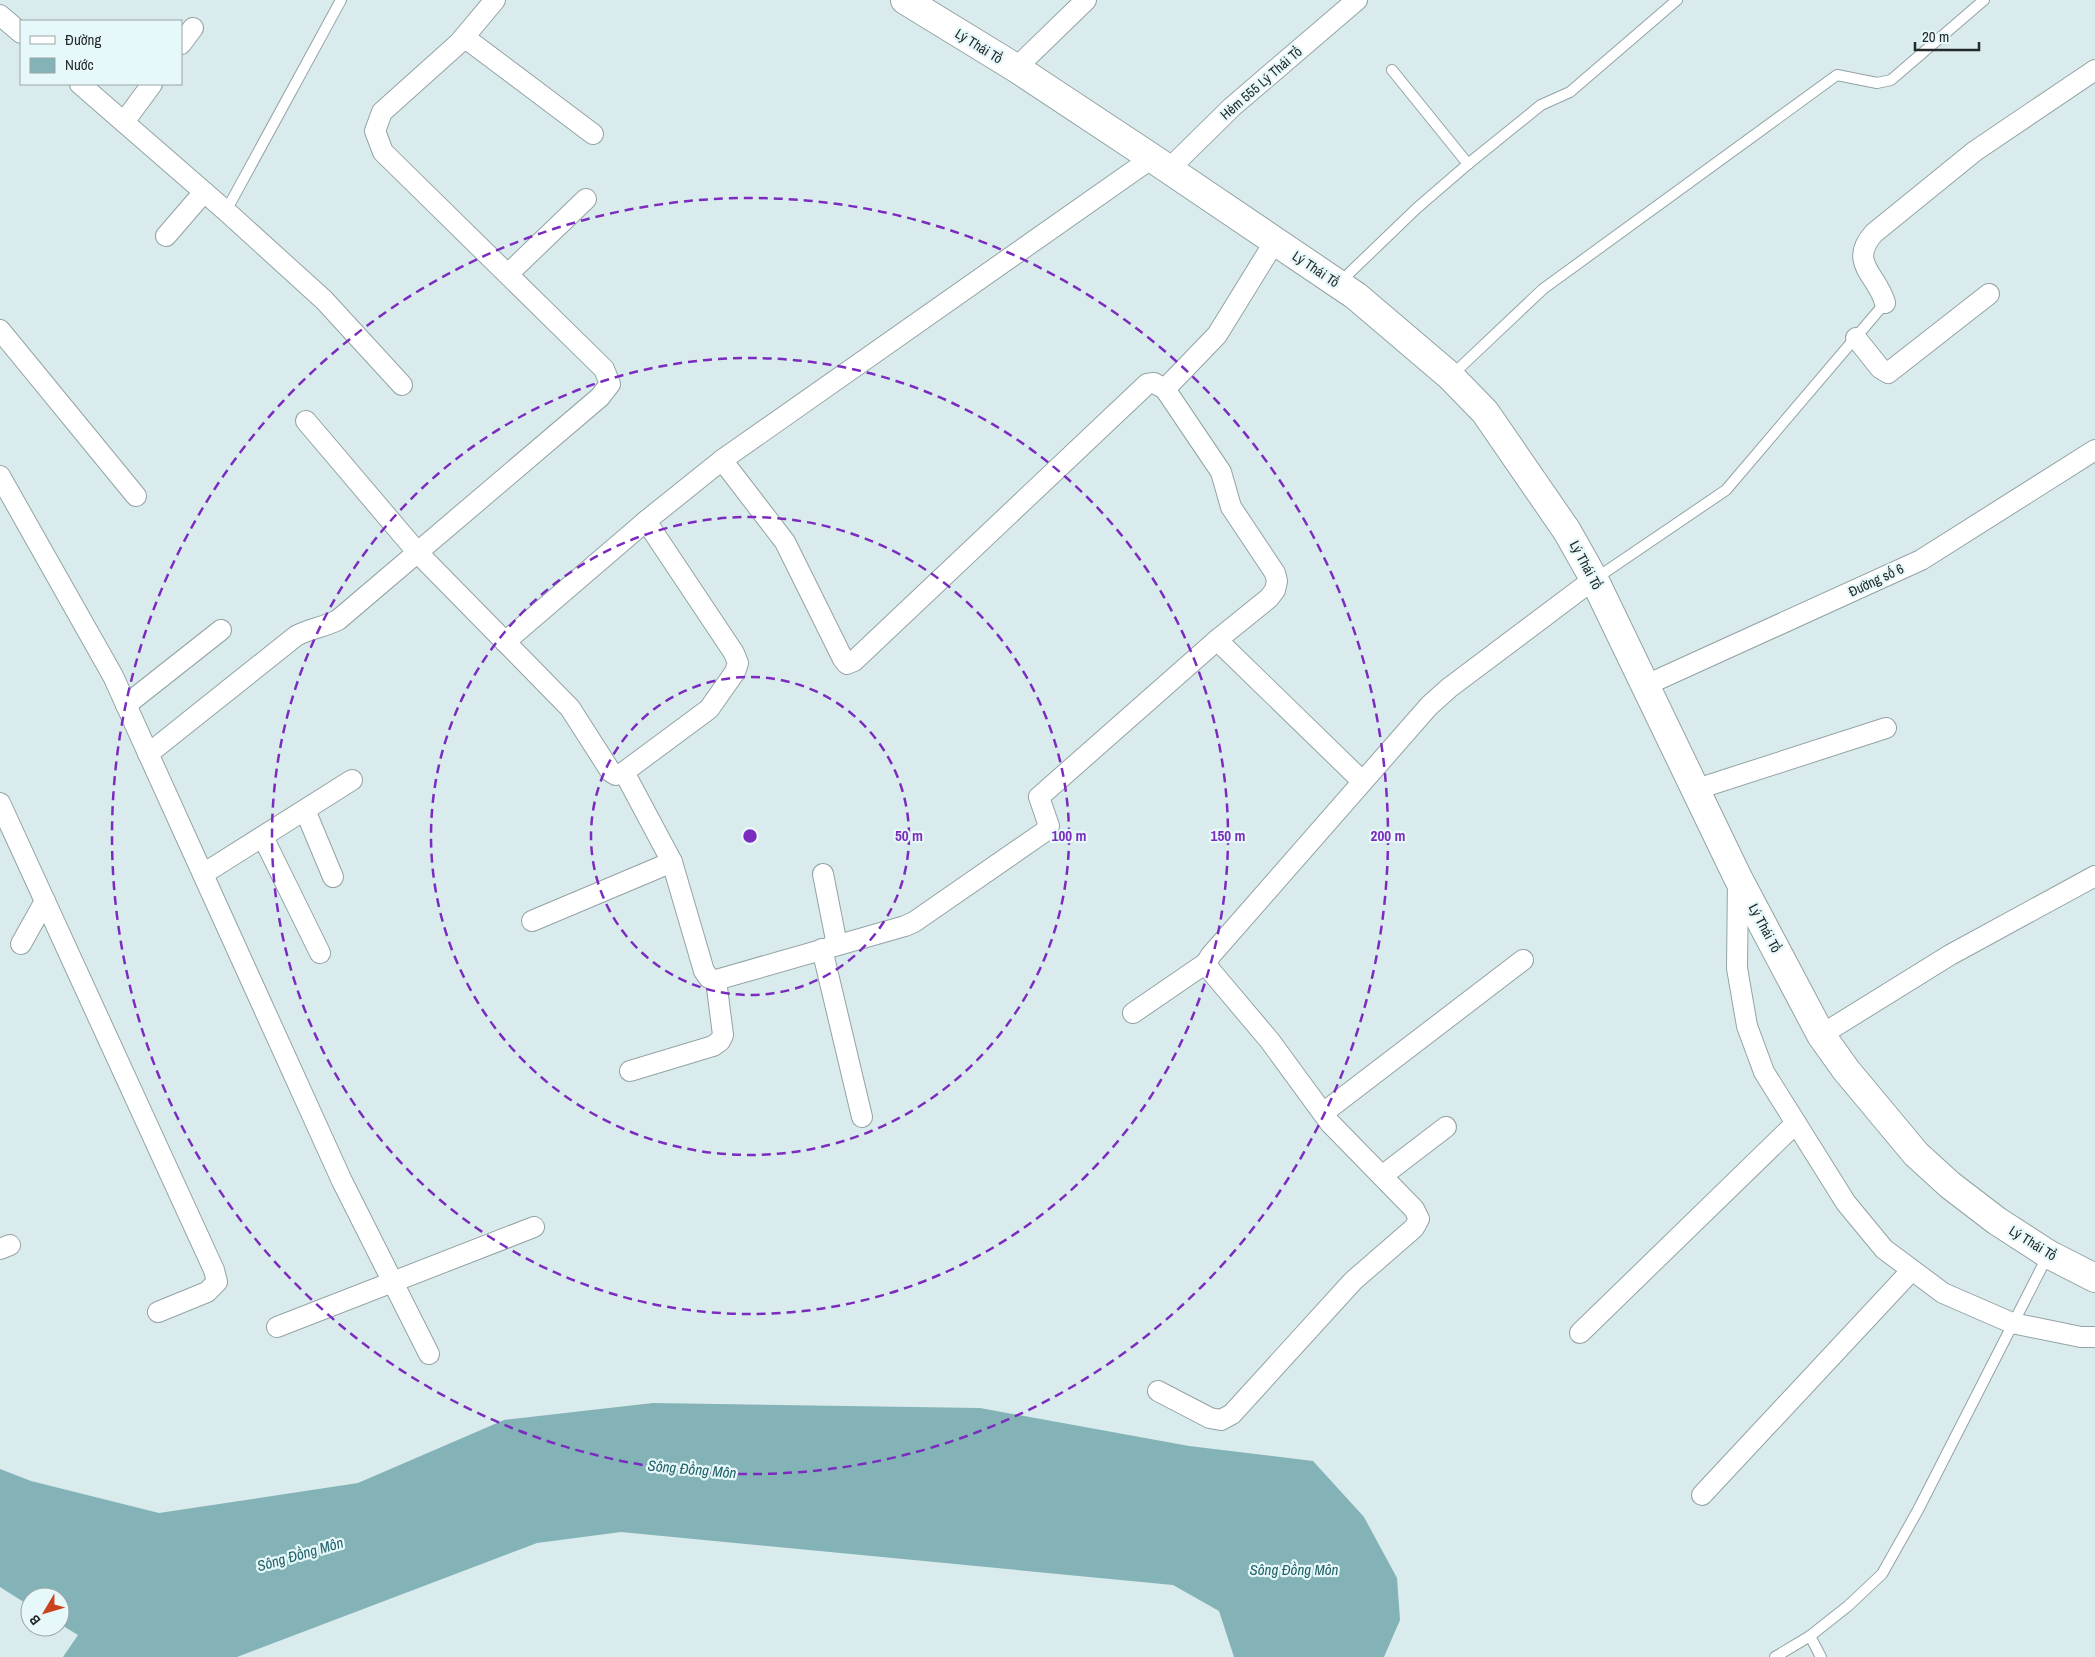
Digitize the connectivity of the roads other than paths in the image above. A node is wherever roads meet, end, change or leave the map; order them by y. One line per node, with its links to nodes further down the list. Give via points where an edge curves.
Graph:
1 (341, 0): 22 (lane)
2 (495, 0): 10 (street)
3 (905, 0): 11 (main road, Lý Thái Tổ)
4 (1086, 0): 11 (street)
5 (1357, 0): 18 (street, Hẻm 555 Lý Thái Tổ)
6 (1677, 0): 19 (lane, via 1570,92 1541,105)
7 (1984, 0): 31 (lane, via 1891,80 1877,82 1837,75 1543,289)
8 (0, 15): 9 (street)
9 (20, 32)
10 (464, 37): 17 (street); 25 (street, via 382,112 375,131 383,152)
11 (1016, 68): 18 (main road, Lý Thái Tổ)
12 (1392, 70): 19 (lane)
13 (2095, 70): 28 (street, via 1975,151 1869,238 1863,257 1866,270)
14 (81, 85): 16 (street)
15 (151, 85): 16 (street)
16 (124, 122): 20 (street)
17 (593, 134)
18 (1160, 164): 24 (main road, Lý Thái Tổ); 36 (street, Hẻm 555 Lý Thái Tổ)
19 (1468, 164): 26 (lane)
20 (204, 192): 22 (street); 23 (street)
21 (586, 198): 25 (street)
22 (226, 210): 32 (street, via 324,300)
23 (166, 236)
24 (1275, 241): 26 (main road, Lý Thái Tổ); 33 (street, via 1217,335)
25 (508, 274): 40 (street, via 604,370 610,384 600,397)
26 (1338, 284): 31 (main road, Lý Thái Tổ)
27 (1990, 294): 30 (street, via 1888,373 1880,368)
28 (1886, 303): 30 (lane)
29 (0, 330): 38 (street)
30 (1856, 338): 41 (lane, via 1726,490)
31 (1450, 376): 41 (main road, Lý Thái Tổ, via 1485,412 1567,531)
32 (402, 385)
33 (1165, 389): 36 (street, via 1154,383 1141,388 854,662 847,664 785,542); 43 (street, via 1220,472 1231,507 1270,564 1277,581 1269,598)
34 (306, 420): 40 (street)
35 (2095, 450): 45 (street, Đường số 6, via 1921,560)
36 (722, 460): 39 (street, Hẻm 555 Lý Thái Tổ)
37 (0, 476): 46 (street, via 113,676)
38 (136, 496)
39 (646, 520): 44 (street, Hẻm 555 Lý Thái Tổ); 49 (street, via 738,663 709,709)
40 (418, 553): 44 (street); 48 (street, via 338,620 296,636)
41 (1594, 579): 45 (main road, Lý Thái Tổ); 51 (street, via 1449,688)
42 (221, 630): 46 (street)
43 (1217, 640): 51 (street); 65 (street, via 1039,797 1049,826 1044,832 914,922)
44 (505, 642): 49 (street, via 570,708 611,772 616,775)
45 (1644, 686): 52 (main road, Lý Thái Tổ)
46 (126, 705): 48 (street)
47 (1886, 728): 52 (street)
48 (148, 754): 57 (street)
49 (624, 772): 56 (street)
50 (352, 780): 54 (street)
51 (1362, 781): 68 (street)
52 (1694, 790): 61 (main road, Lý Thái Tổ)
53 (0, 803): 62 (street)
54 (304, 810): 55 (street); 60 (street)
55 (263, 836): 57 (street); 66 (street)
56 (672, 862): 63 (street); 69 (street, via 704,971 708,978)
57 (203, 874): 82 (street, via 342,1181)
58 (823, 874): 65 (street)
59 (2095, 876): 71 (street, via 1950,956)
60 (333, 877)
61 (1738, 878): 71 (main road, Lý Thái Tổ); 75 (street, via 1737,968 1747,1026 1764,1072)
62 (45, 901): 64 (street); 83 (street, via 214,1270 217,1282 207,1292)
63 (532, 922)
64 (21, 944)
65 (830, 947): 69 (street); 74 (street)
66 (320, 953)
67 (1522, 960): 73 (street)
68 (1206, 963): 70 (street); 73 (street, via 1270,1041)
69 (716, 980): 72 (street, via 723,1035 720,1041 713,1046)
70 (1133, 1013)
71 (1822, 1034): 79 (main road, Lý Thái Tổ, via 1846,1070 1916,1154 1997,1221)
72 (630, 1071)
73 (1323, 1114): 77 (street)
74 (862, 1117)
75 (1796, 1123): 80 (street, via 1846,1203 1884,1249); 86 (street)
76 (1446, 1127): 77 (street)
77 (1382, 1176): 89 (street, via 1414,1209 1419,1219 1414,1228 1353,1281 1232,1414 1221,1420 1210,1418)
78 (534, 1227): 82 (street)
79 (2048, 1254): 81 (main road, Lý Thái Tổ); 84 (lane)
80 (1912, 1270): 84 (street, via 1943,1293); 90 (street)
81 (2095, 1278)
82 (392, 1282): 85 (street); 88 (street)
83 (158, 1312)
84 (2012, 1323): 87 (street); 91 (lane, via 1918,1510 1882,1574)
85 (277, 1327)
86 (1580, 1333)
87 (2095, 1337)
88 (429, 1354)
89 (1158, 1391)
90 (1702, 1495)
91 (1810, 1636): 92 (lane); 93 (lane)
92 (1775, 1657)
93 (1821, 1657)

